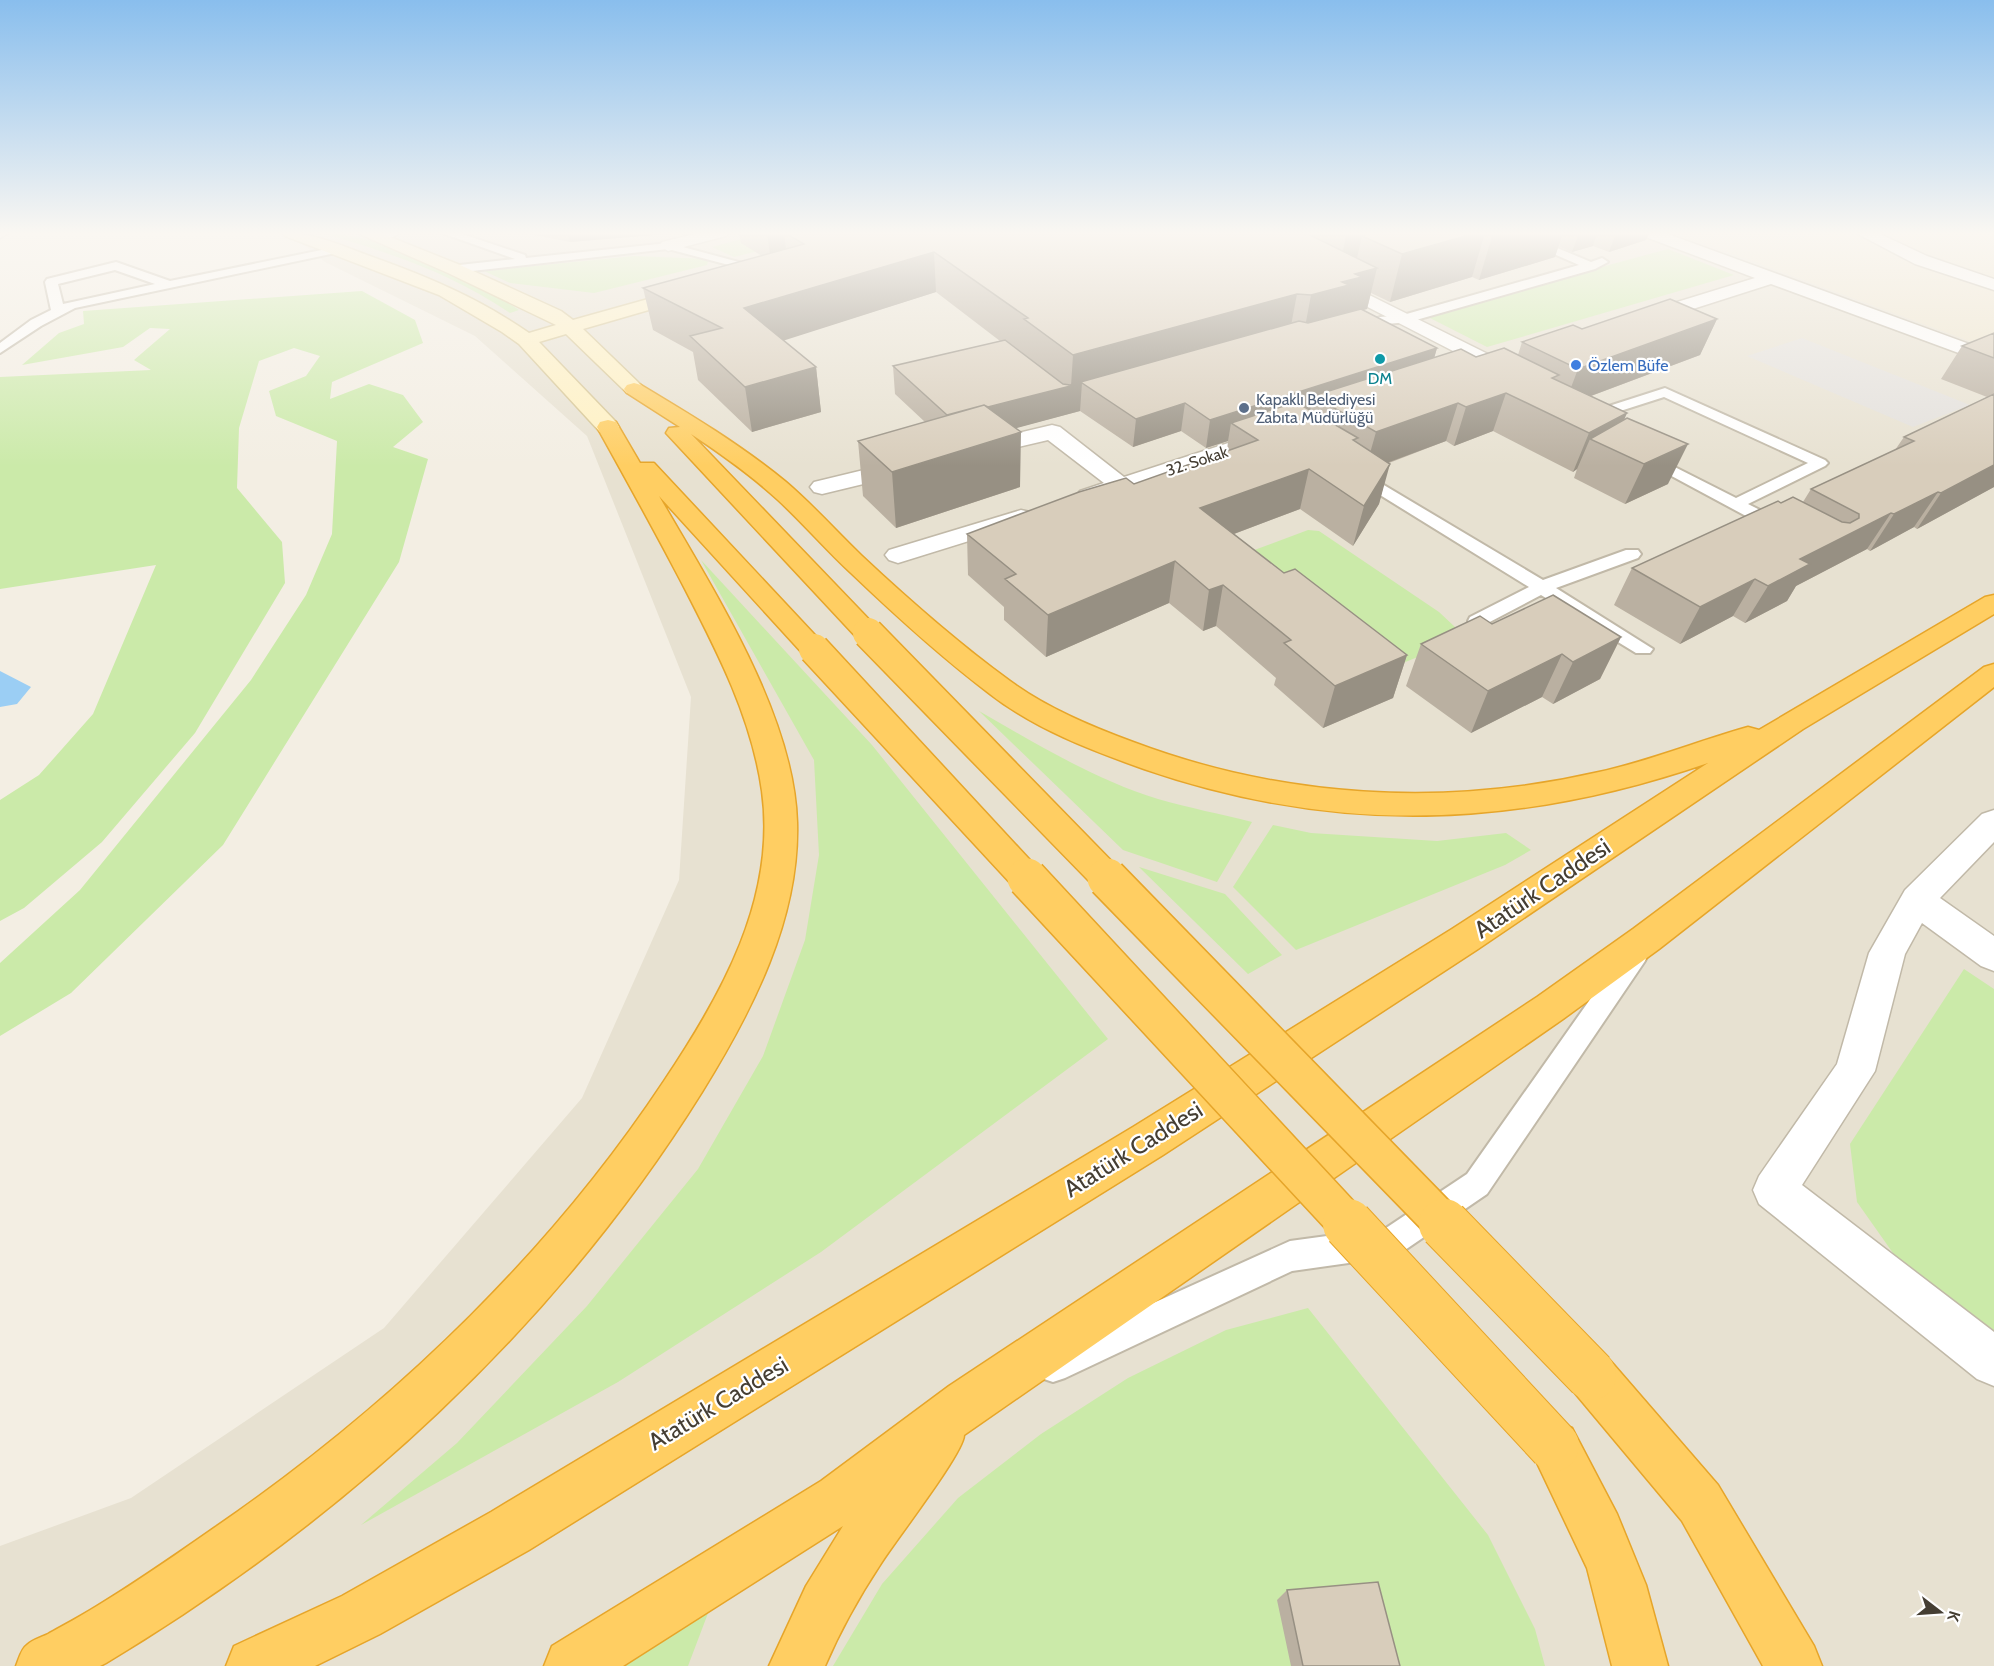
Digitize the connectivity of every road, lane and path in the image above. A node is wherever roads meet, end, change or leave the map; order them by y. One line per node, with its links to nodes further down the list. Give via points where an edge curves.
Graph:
1 (58, 311): 16 (lane)
2 (479, 311): 13 (main road)
3 (543, 311): 11 (main road)
4 (592, 311): 11 (main road)
5 (600, 311): 11 (main road)
6 (1390, 311): 10 (street)
7 (1433, 311): 10 (lane)
8 (1667, 311): 12 (street)
9 (1857, 311): 18 (street)
10 (1404, 319): 14 (lane); 17 (street, via 1483,371)
11 (562, 321): 13 (main road); 15 (main road); 19 (main road)
12 (1625, 324)
13 (509, 328): 15 (main road)
14 (1343, 332)
15 (526, 340): 20 (main road)
16 (0, 349)
17 (1515, 357)
18 (1994, 360)
19 (634, 389): 40 (highway, via 772,483 861,569 1018,700 1071,729 1187,773 1240,786 1365,806 1466,805 1598,784); 52 (highway, bridge, via 1591,1375 1700,1503)
20 (608, 427): 47 (highway, via 686,563 748,687 768,741 780,812 778,866 750,965 717,1033 671,1109 546,1270 478,1341 360,1450 258,1530 96,1638); 51 (highway, bridge, via 1554,1446 1618,1584)
21 (1287, 431): 27 (street, 32. Sokak)
22 (1598, 433): 30 (lane, via 1576,422 1665,392 1820,462)
23 (1629, 449): 30 (lane)
24 (960, 454): 27 (street, via 1052,432)
25 (926, 462): 28 (street)
26 (1346, 467): 35 (lane)
27 (1122, 486): 29 (street, 32. Sokak)
28 (822, 487)
29 (1066, 503)
30 (1736, 504): 32 (lane)
31 (1043, 510): 34 (street)
32 (1796, 536)
33 (1632, 554): 35 (lane)
34 (898, 555)
35 (1544, 586): 37 (lane); 38 (lane)
36 (1994, 603): 40 (highway, Atatürk Caddesi)
37 (1477, 621)
38 (1642, 649)
39 (1992, 676): 43 (highway)
40 (1792, 722): 48 (highway, Atatürk Caddesi, via 1465,939 1148,1141 510,1531 361,1615)
41 (1994, 822): 42 (street)
42 (1917, 900): 44 (street); 45 (street, via 1887,953 1855,1071 1774,1190)
43 (1646, 939): 46 (highway); 46 (lane, via 1478,1184 1391,1242 1290,1256 1107,1343)
44 (1994, 956)
45 (1994, 1362)
46 (966, 1403): 49 (highway, via 838,1499); 50 (highway, via 884,1508 827,1605)
47 (44, 1666)
48 (254, 1666)
49 (572, 1666)
50 (797, 1666)
51 (1640, 1666)
52 (1794, 1666)

